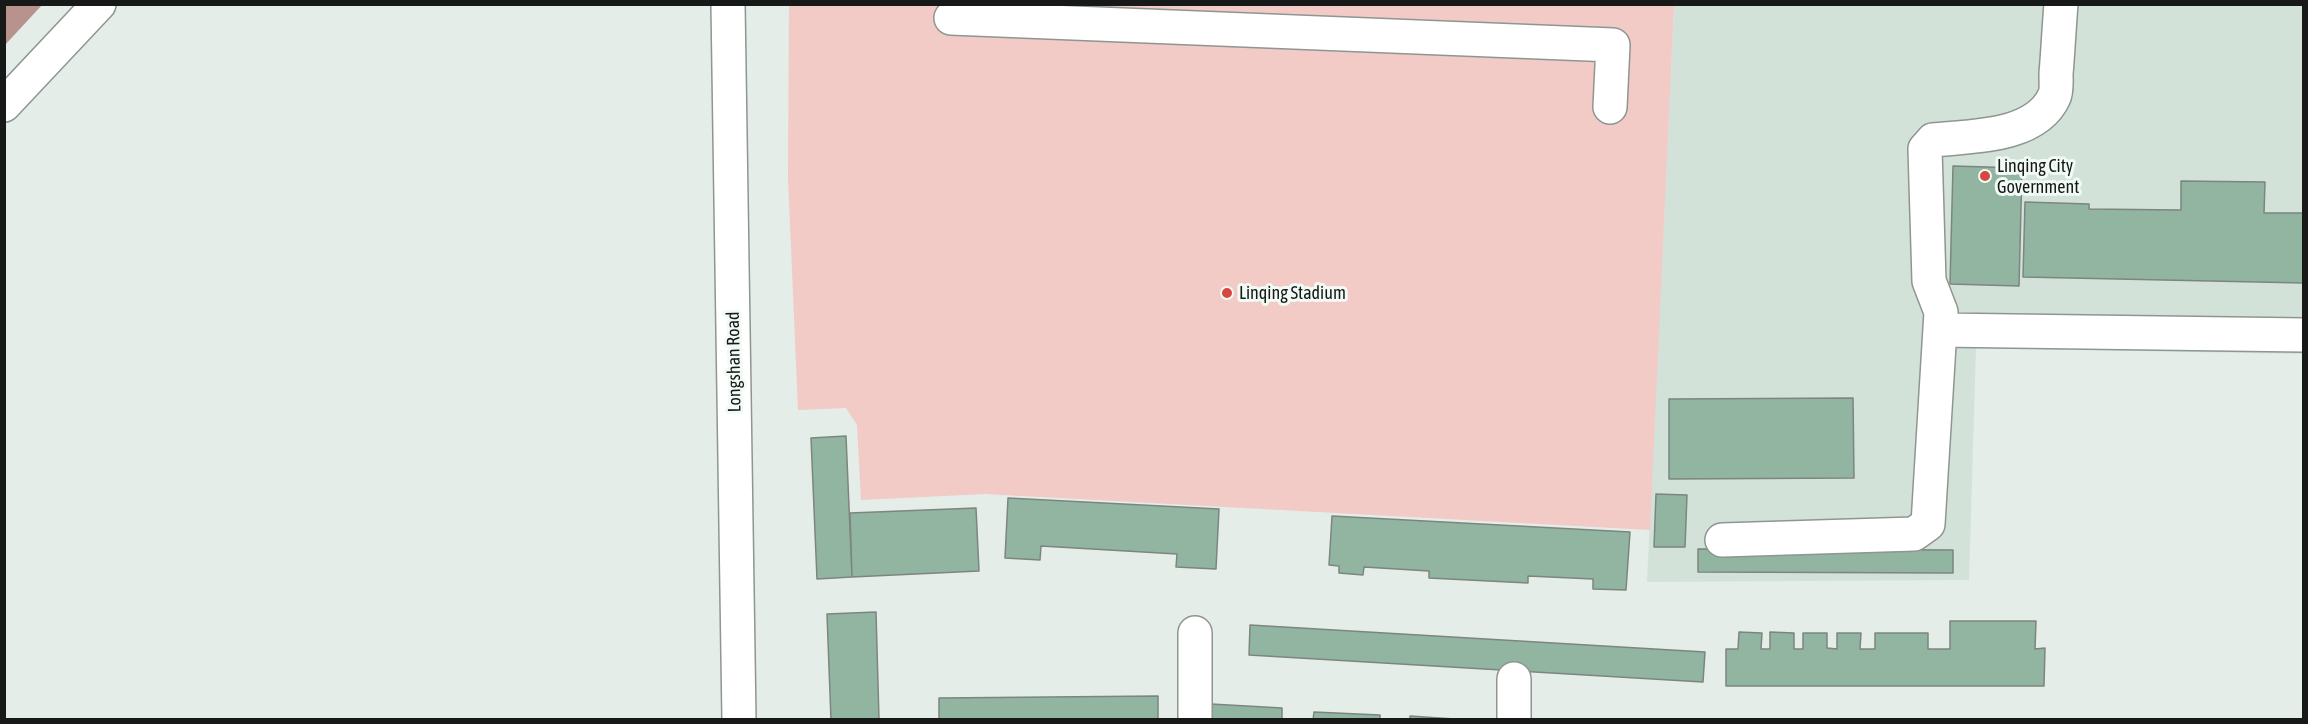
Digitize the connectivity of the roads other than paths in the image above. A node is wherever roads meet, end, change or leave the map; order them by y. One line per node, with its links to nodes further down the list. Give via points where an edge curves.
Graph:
1 (99, 4): 6 (street)
2 (728, 4): 13 (street, Longshan Road)
3 (2061, 4): 8 (street, via 2055,96 2042,113 2006,131 1933,140 1925,149 1929,281 1941,312)
4 (951, 18): 5 (street)
5 (1334, 19): 7 (street, via 1613,45)
6 (4, 105)
7 (1610, 107)
8 (1940, 330): 9 (street); 10 (street, via 1928,524 1914,534)
9 (2304, 335)
10 (1722, 540)
11 (1195, 633): 14 (street)
12 (1514, 678): 15 (street)
13 (739, 720)
14 (1194, 720)
15 (1514, 720)

